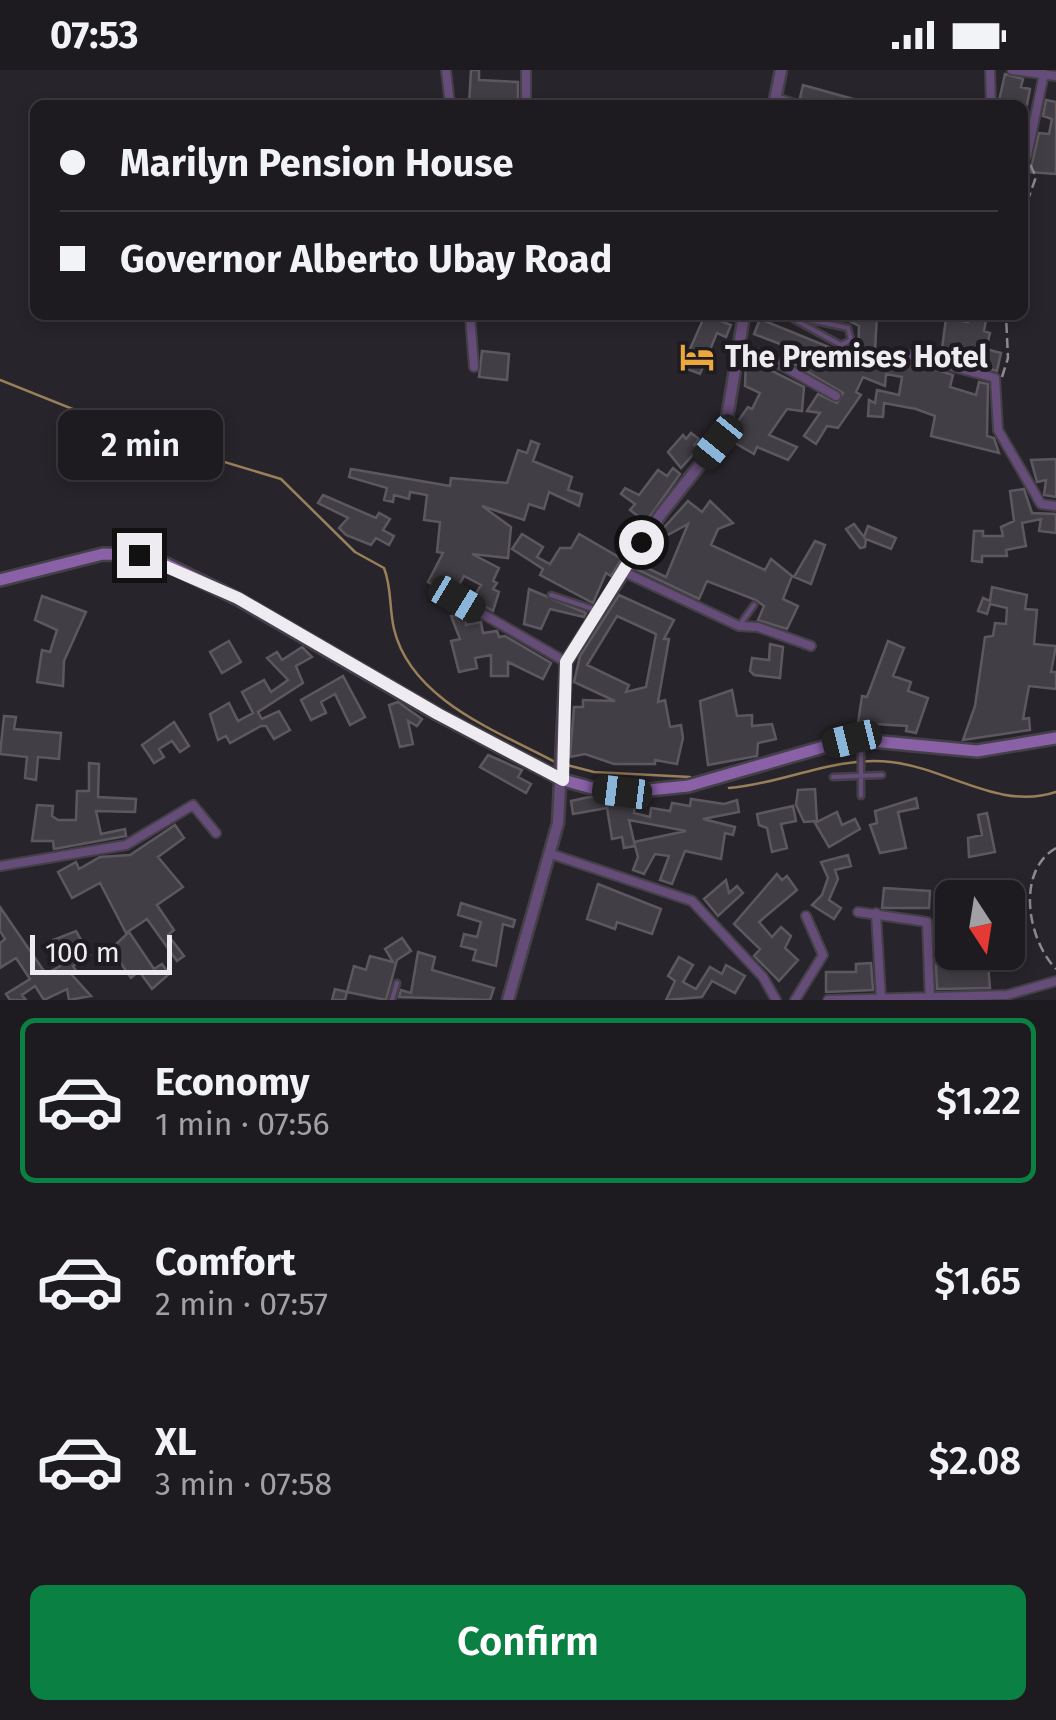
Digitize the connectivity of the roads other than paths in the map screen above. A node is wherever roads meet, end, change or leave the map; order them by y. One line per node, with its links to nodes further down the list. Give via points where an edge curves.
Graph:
1 (446, 70): 8 (street)
2 (526, 70): 9 (street)
3 (782, 70): 10 (street)
4 (990, 70): 11 (street)
5 (1012, 70): 6 (street)
6 (1044, 74): 7 (street); 12 (street)
7 (1056, 76)
8 (449, 100)
9 (526, 100)
10 (775, 100)
11 (991, 100)
12 (1028, 150)
13 (470, 320): 19 (street)
14 (743, 320): 17 (street)
15 (795, 320): 16 (lane, via 841,345 851,340 848,328)
16 (810, 320)
17 (739, 348): 20 (street); 22 (street, via 718,442)
18 (909, 355): 21 (street, via 986,373 997,382 998,430 1041,504)
19 (474, 367)
20 (836, 396)
21 (1056, 506)
22 (622, 571): 27 (street); 28 (street)
23 (0, 580): 34 (main road, via 103,554 164,563 238,598 438,714)
24 (551, 595): 27 (lane)
25 (457, 599): 30 (street)
26 (754, 605): 28 (lane)
27 (596, 610): 30 (street)
28 (740, 626): 29 (street)
29 (811, 646)
30 (566, 662): 34 (street)
31 (1056, 738): 32 (main road, via 978,751)
32 (860, 739): 33 (lane); 34 (main road, via 664,790 622,792)
33 (861, 771): 35 (lane); 36 (lane); 37 (lane)
34 (562, 774): 39 (street)
35 (882, 775)
36 (833, 777)
37 (861, 796)
38 (216, 832): 40 (street, via 193,805 126,845)
39 (552, 854): 49 (street); 50 (street, via 692,901)
40 (0, 866)
41 (858, 912): 42 (street)
42 (876, 913): 46 (street); 47 (street, via 927,922)
43 (806, 916): 51 (street, via 822,955)
44 (1056, 981): 47 (street, via 1008,996)
45 (397, 984): 48 (lane)
46 (880, 999): 47 (street); 52 (street)
47 (930, 999)
48 (392, 1000)
49 (508, 1000)
50 (776, 1000)
51 (795, 1000)
52 (828, 1000)

